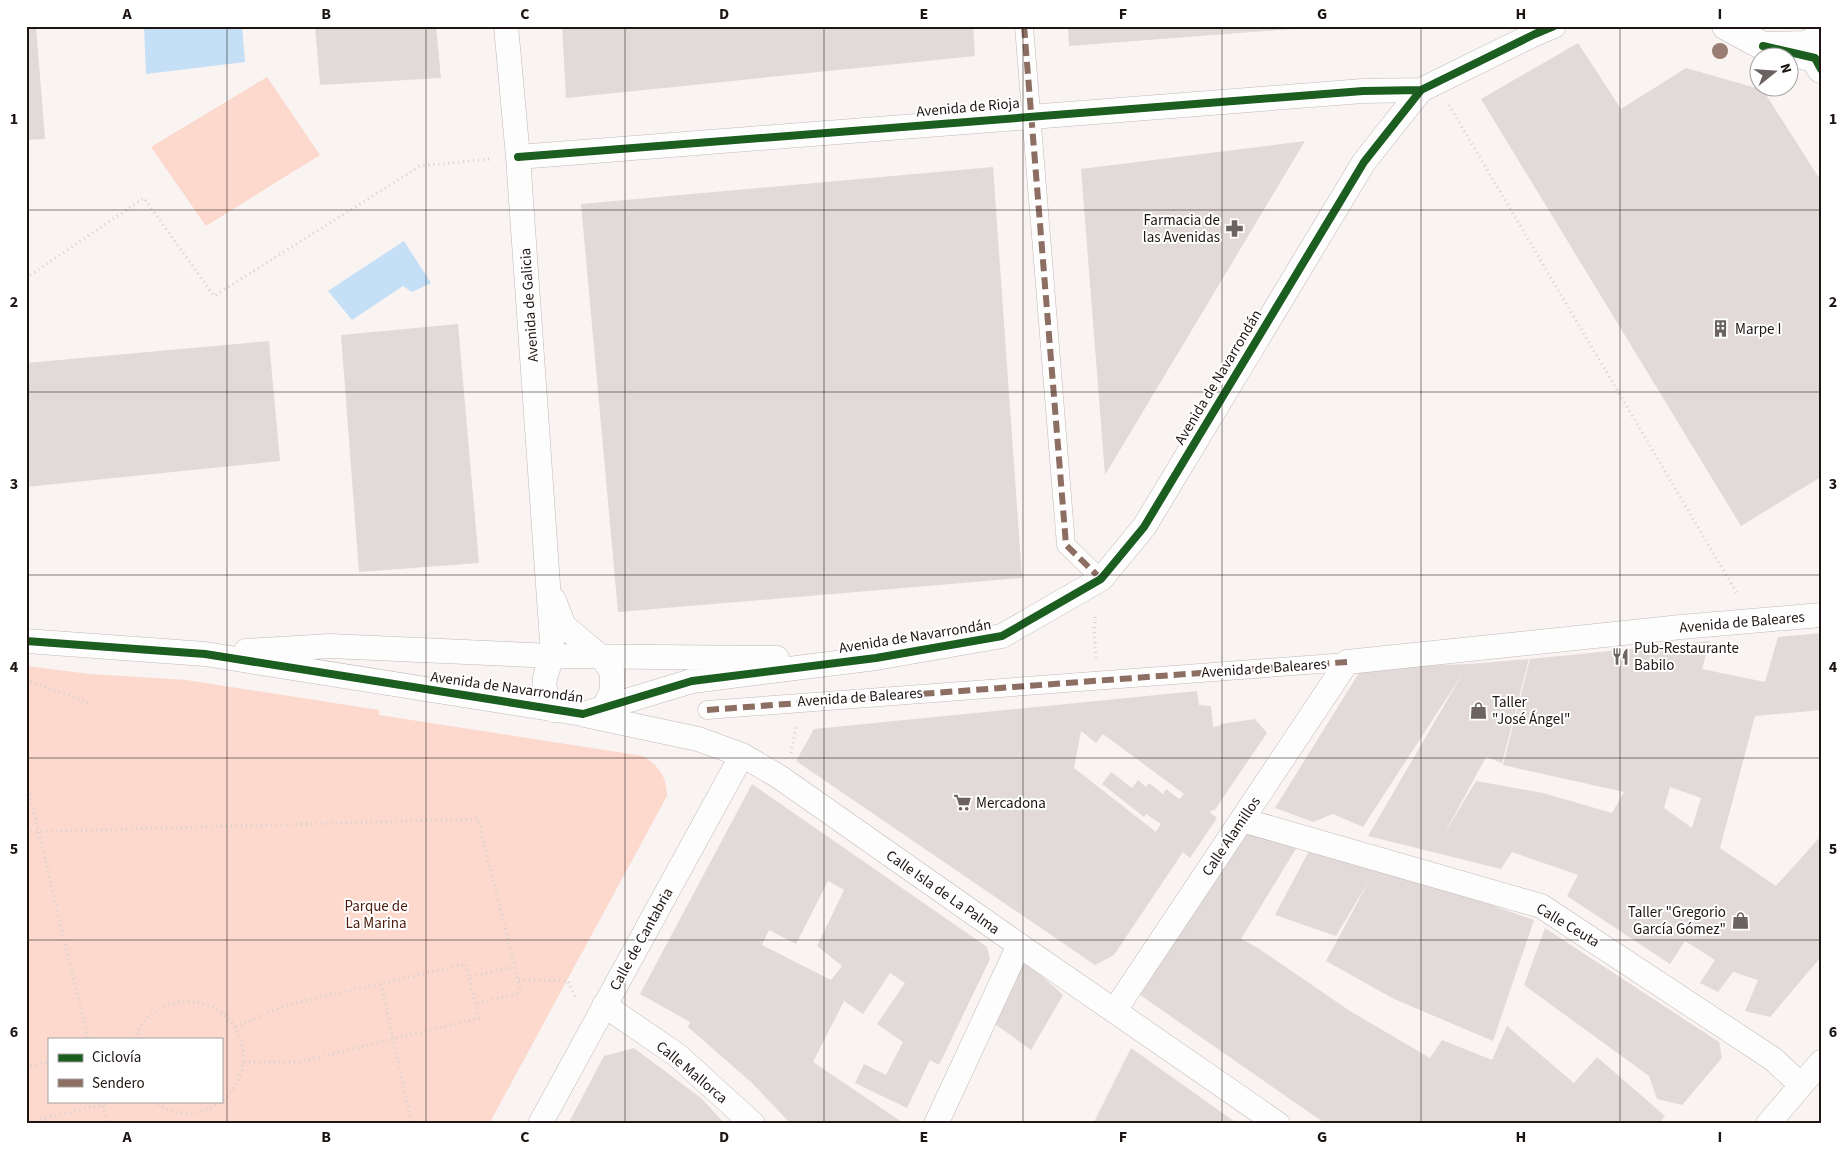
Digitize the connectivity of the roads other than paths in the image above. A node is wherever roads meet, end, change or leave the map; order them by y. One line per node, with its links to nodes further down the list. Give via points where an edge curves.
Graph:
1 (506, 26): 10 (street, Avenida de Galicia)
2 (1024, 26): 9 (street)
3 (1554, 26): 8 (street, Avenida de Navarrondán)
4 (1726, 26): 6 (street)
5 (1821, 36): 6 (street, via 1808,45)
6 (1764, 46): 7 (street, via 1815,58)
7 (1821, 69)
8 (1429, 87): 9 (street, Avenida de Rioja); 11 (street, Avenida de Navarrondán, via 1364,162 1144,527)
9 (1031, 116): 10 (street, Avenida de Rioja); 11 (street, via 1066,545)
10 (518, 156): 12 (street, Avenida de Galicia)
11 (1101, 579): 18 (street, Avenida de Navarrondán, via 1002,636)
12 (548, 585): 16 (street, Avenida de Galicia); 17 (street, Avenida de Galicia, via 564,626)
13 (1821, 615): 19 (street, Avenida de Baleares)
14 (26, 642): 15 (street, Avenida de Navarrondán)
15 (205, 654): 16 (street, Avenida de Navarrondán, via 330,646); 20 (street, Avenida de Navarrondán)
16 (553, 656): 17 (street, Avenida de Navarrondán); 20 (street, via 545,675 545,692)
17 (602, 656): 18 (street, Avenida de Navarrondán); 22 (street, via 612,671 612,690)
18 (876, 658): 22 (street, Avenida de Navarrondán, via 692,681)
19 (1347, 662): 21 (street, Avenida de Baleares); 24 (street, Calle Alamillos)
20 (553, 710): 22 (street, Avenida de Navarrondán)
21 (706, 710)
22 (593, 711): 23 (street, Calle Isla de La Palma, via 698,739)
23 (742, 755): 25 (street, Calle Isla de La Palma, via 778,776); 26 (street, Calle de Cantabria)
24 (1242, 820): 27 (street, Calle Alamillos); 29 (street, Calle Ceuta, via 1541,906 1773,1059)
25 (1019, 945): 27 (street, Calle Isla de La Palma); 32 (street)
26 (604, 1006): 30 (street, Calle de Cantabria); 31 (street, Calle Mallorca, via 677,1055)
27 (1115, 1010): 33 (street, Calle Isla de La Palma)
28 (1821, 1062): 29 (street)
29 (1801, 1085): 34 (street)
30 (540, 1124)
31 (753, 1124)
32 (936, 1124)
33 (1278, 1124)
34 (1768, 1124)

